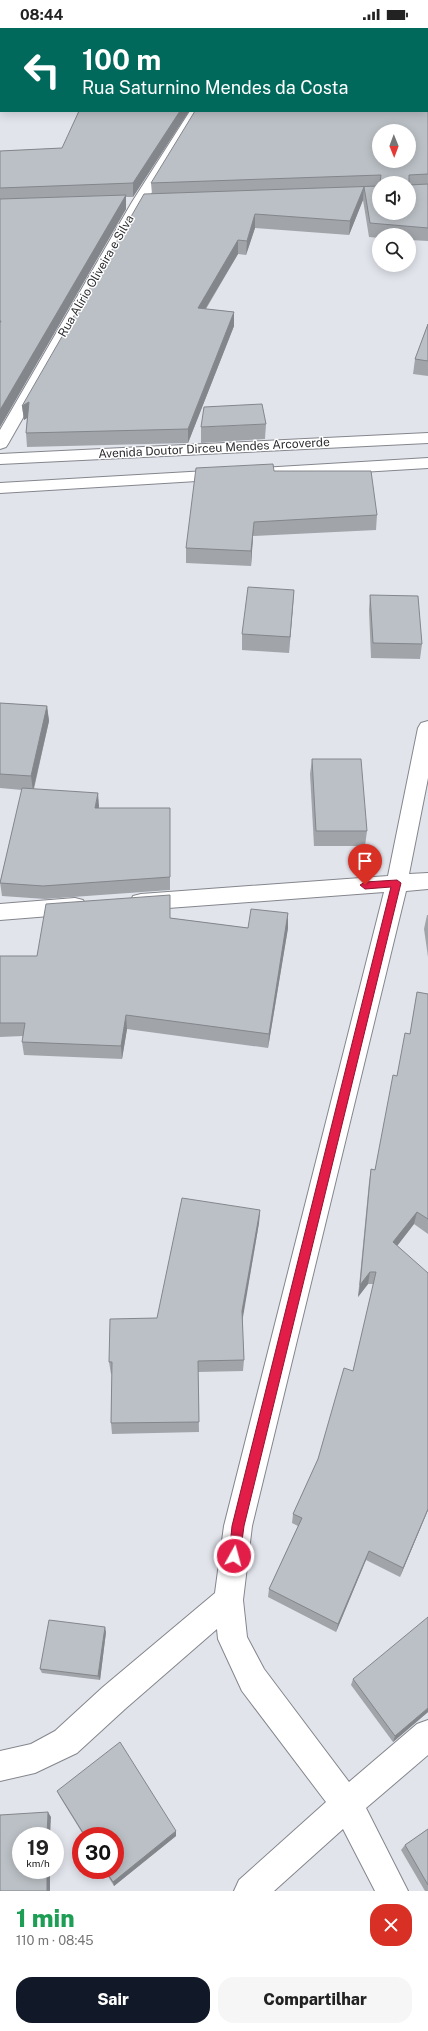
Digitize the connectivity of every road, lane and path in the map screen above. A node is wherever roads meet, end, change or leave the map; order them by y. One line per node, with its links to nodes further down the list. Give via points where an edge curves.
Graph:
1 (195, 112): 2 (street, Rua Alírio Oliveira e Silva)
2 (139, 202): 3 (street); 4 (street); 6 (street, Rua Alírio Oliveira e Silva)
3 (154, 202)
4 (124, 203)
5 (428, 438): 7 (street, Avenida Doutor Dirceu Mendes Arcoverde)
6 (0, 444)
7 (0, 459)
8 (428, 463): 9 (street, Avenida Doutor Dirceu Mendes Arcoverde)
9 (0, 488)
10 (428, 728): 12 (street)
11 (428, 881): 12 (street)
12 (397, 883): 13 (street); 16 (street, via 238,1526)
13 (119, 903)
14 (95, 905): 15 (street)
15 (0, 912)
16 (229, 1600): 18 (street, via 66,1742 35,1758); 19 (street, via 233,1639 254,1680)
17 (428, 1735): 19 (street)
18 (0, 1766)
19 (347, 1804): 20 (street); 21 (street)
20 (250, 1891)
21 (392, 1891)

